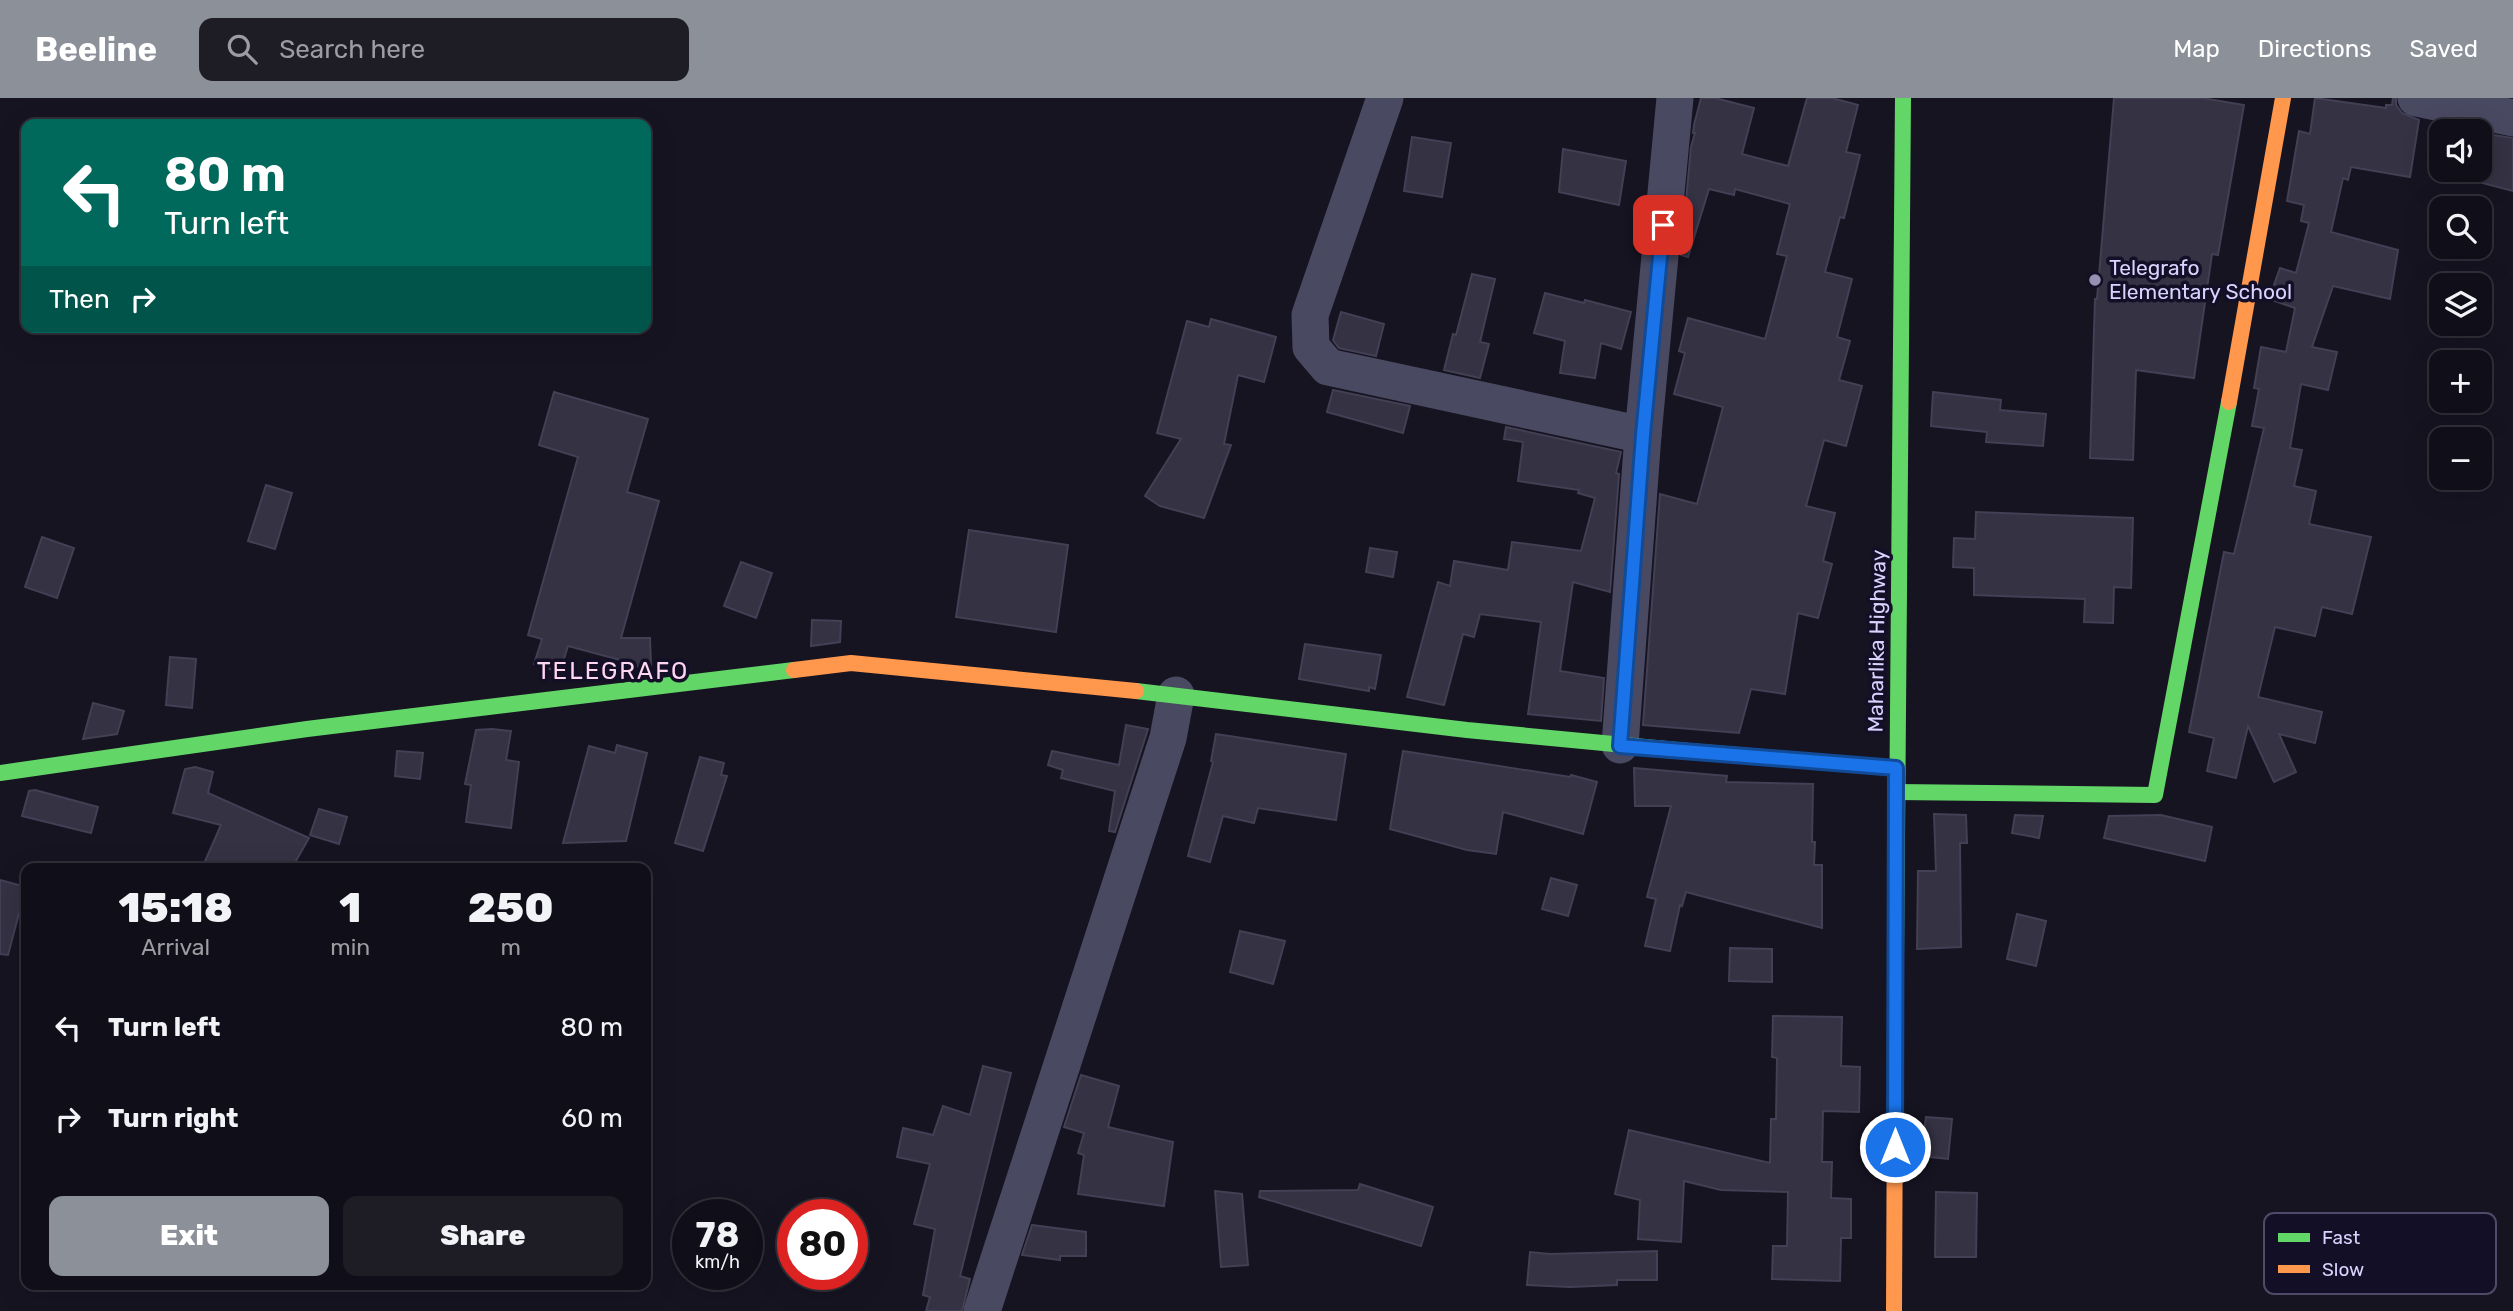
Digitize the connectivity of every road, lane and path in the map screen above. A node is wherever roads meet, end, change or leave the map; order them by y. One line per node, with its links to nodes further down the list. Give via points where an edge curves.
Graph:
1 (1385, 98): 7 (street, via 1310,315 1311,348 1328,367)
2 (1675, 98): 7 (street)
3 (1903, 98): 10 (main road, Maharlika Highway)
4 (2283, 98): 12 (main road, via 2155,795)
5 (2416, 98): 6 (street)
6 (2513, 118)
7 (1643, 435): 9 (street)
8 (1176, 695): 9 (main road); 11 (main road, via 850,663 307,729); 13 (street, via 1168,738)
9 (1620, 746): 10 (main road)
10 (1896, 768): 12 (main road, Maharlika Highway)
11 (0, 773)
12 (1896, 792): 14 (main road, Maharlika Highway)
13 (982, 1311)
14 (1894, 1311)

